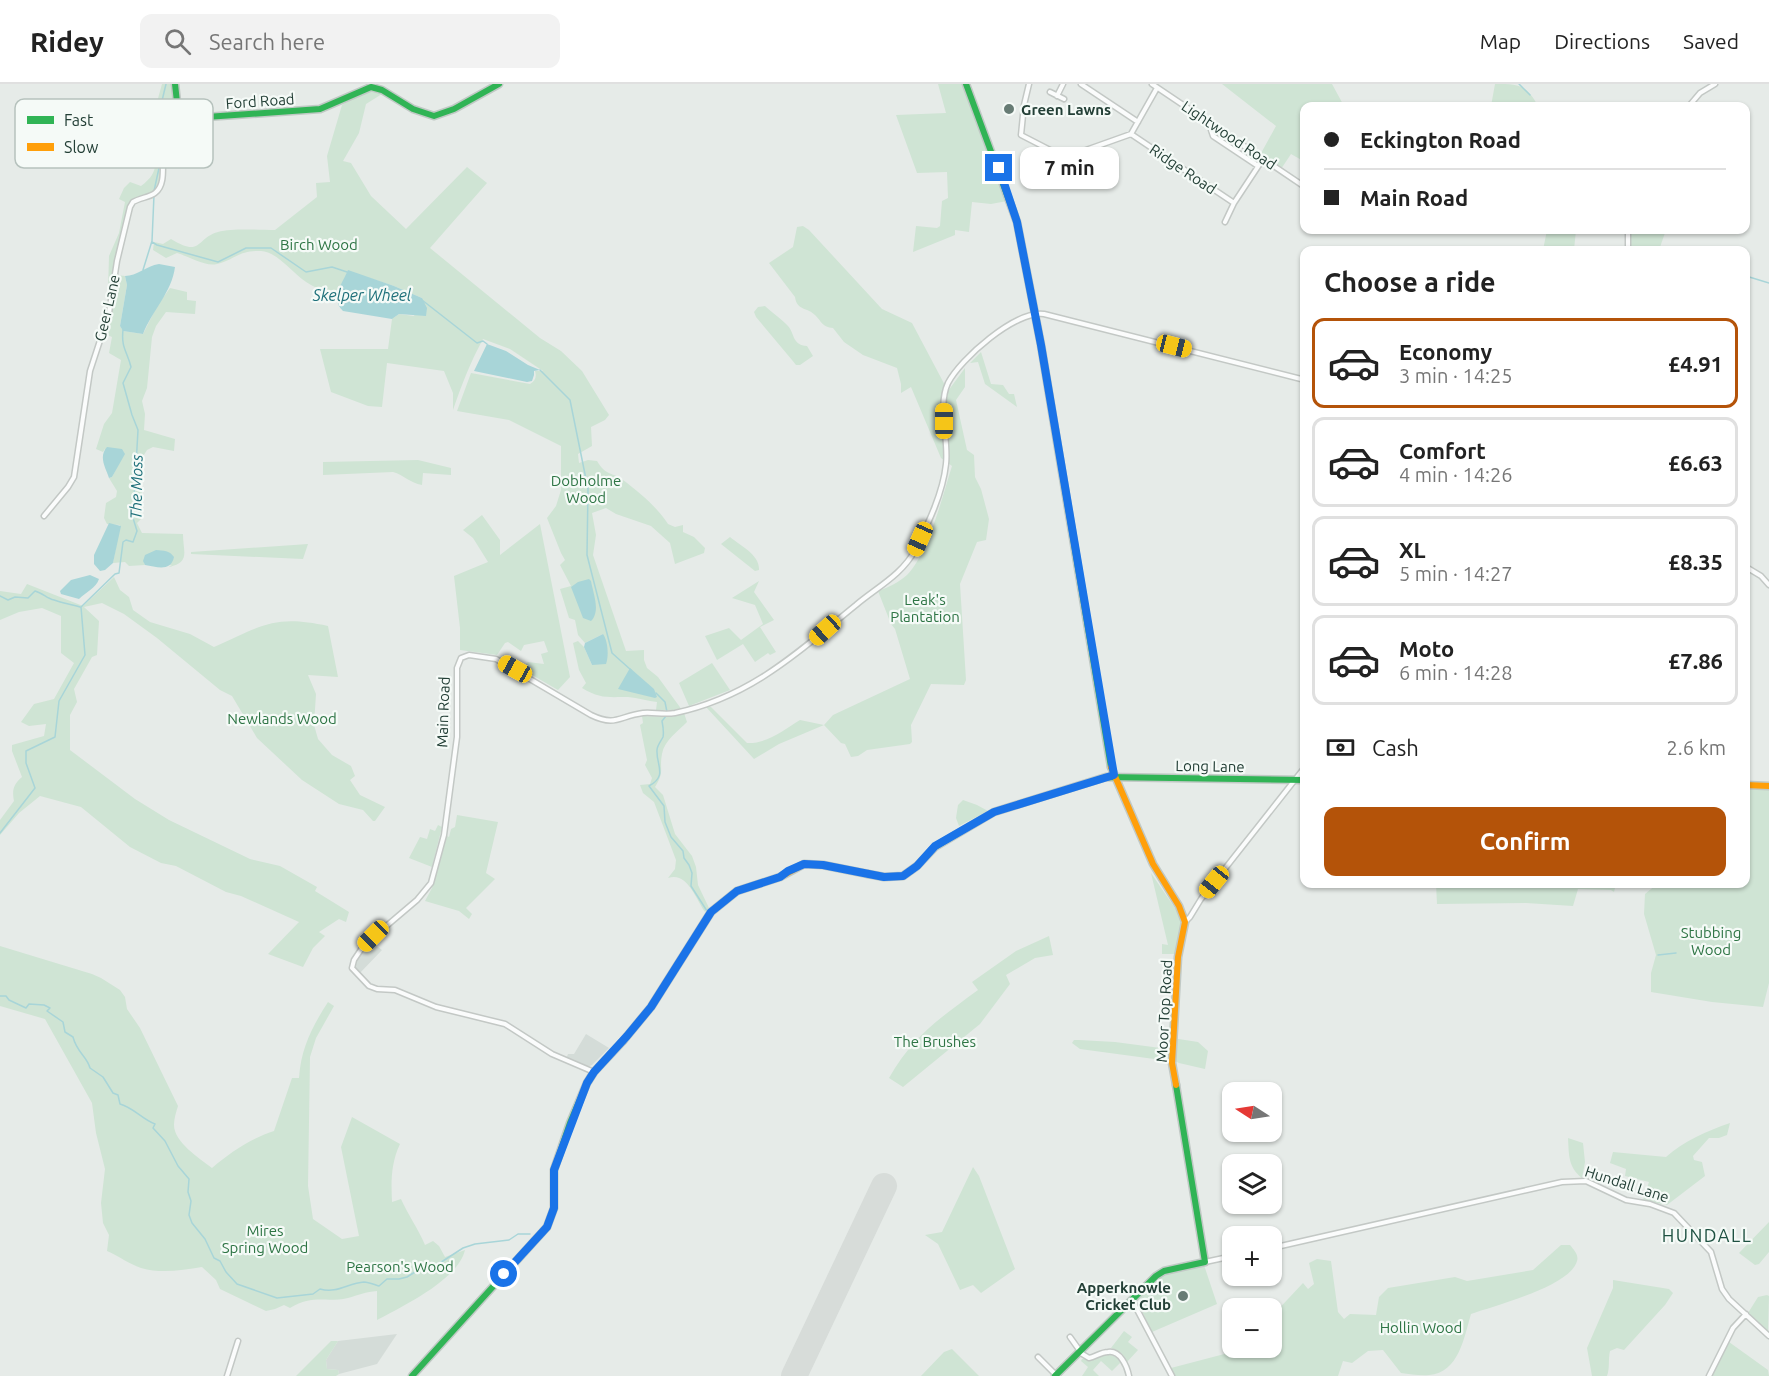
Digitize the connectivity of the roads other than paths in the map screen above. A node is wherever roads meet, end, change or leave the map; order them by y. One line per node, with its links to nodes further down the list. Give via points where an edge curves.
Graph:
1 (175, 84): 12 (main road)
2 (499, 84): 15 (main road, Ford Road, via 434,116 371,87 320,109)
3 (966, 84): 25 (main road, via 1013,208)
4 (1029, 84): 18 (street, via 1022,135 1051,152 1077,153)
5 (1063, 84): 11 (street)
6 (1081, 84): 16 (street)
7 (1152, 84): 9 (street, Lightwood Road)
8 (1715, 84): 14 (street)
9 (1157, 87): 16 (street); 17 (street, Lightwood Road)
10 (1050, 93): 11 (street)
11 (1057, 96): 13 (street)
12 (177, 99)
13 (1064, 99)
14 (1692, 102)
15 (213, 117)
16 (1138, 122): 18 (street)
17 (1214, 126): 19 (street, Lightwood Road); 20 (street, via 1213,136)
18 (1131, 134): 23 (street, Ridge Road)
19 (1263, 159): 20 (street); 22 (street, Lightwood Road)
20 (1258, 166): 23 (street)
21 (164, 168): 27 (street, Geer Lane, via 156,192 130,207 109,313 90,371 74,477)
22 (1300, 184)
23 (1234, 203): 24 (street)
24 (1225, 222)
25 (1035, 314): 26 (street); 31 (main road); 37 (street, Main Road, via 985,342 963,361 947,386 946,466 914,553 901,569 765,677 728,696 667,714 640,714 607,722 496,659 469,655 460,658 456,737 444,835 431,883 364,945 352,968 369,986 395,990 436,1007 505,1024 552,1054)
26 (1300, 379)
27 (44, 516)
28 (1750, 569): 29 (street)
29 (1769, 585)
30 (1300, 774): 32 (street)
31 (1114, 775): 32 (main road, Long Lane); 36 (main road, via 1153,864); 37 (main road, Long Lane, via 994,812 935,846 903,876 884,877 804,864 780,877 737,891 711,912 651,1007)
32 (1295, 780): 33 (main road, Long Lane); 36 (street)
33 (1300, 780)
34 (1750, 785): 35 (main road)
35 (1769, 786)
36 (1185, 922): 40 (main road, Moor Top Road, via 1178,957 1172,1063)
37 (594, 1072): 49 (main road, via 578,1103 554,1170 554,1208 547,1227)
38 (1282, 1246): 42 (street, Hundall Lane, via 1582,1180 1626,1200 1674,1213 1711,1252 1722,1289)
39 (1222, 1258): 40 (street)
40 (1205, 1262): 41 (main road, via 1161,1273)
41 (1132, 1299): 46 (main road); 52 (street)
42 (1746, 1314): 43 (street, Hundall Lane); 53 (street, via 1733,1328)
43 (1769, 1336)
44 (1070, 1337): 46 (street)
45 (238, 1341): 48 (street)
46 (1080, 1352): 50 (main road); 51 (street, via 1089,1358 1109,1351 1116,1353)
47 (1038, 1357): 50 (street)
48 (227, 1376)
49 (412, 1376)
50 (1056, 1376)
51 (1129, 1376)
52 (1172, 1376)
53 (1709, 1376)

